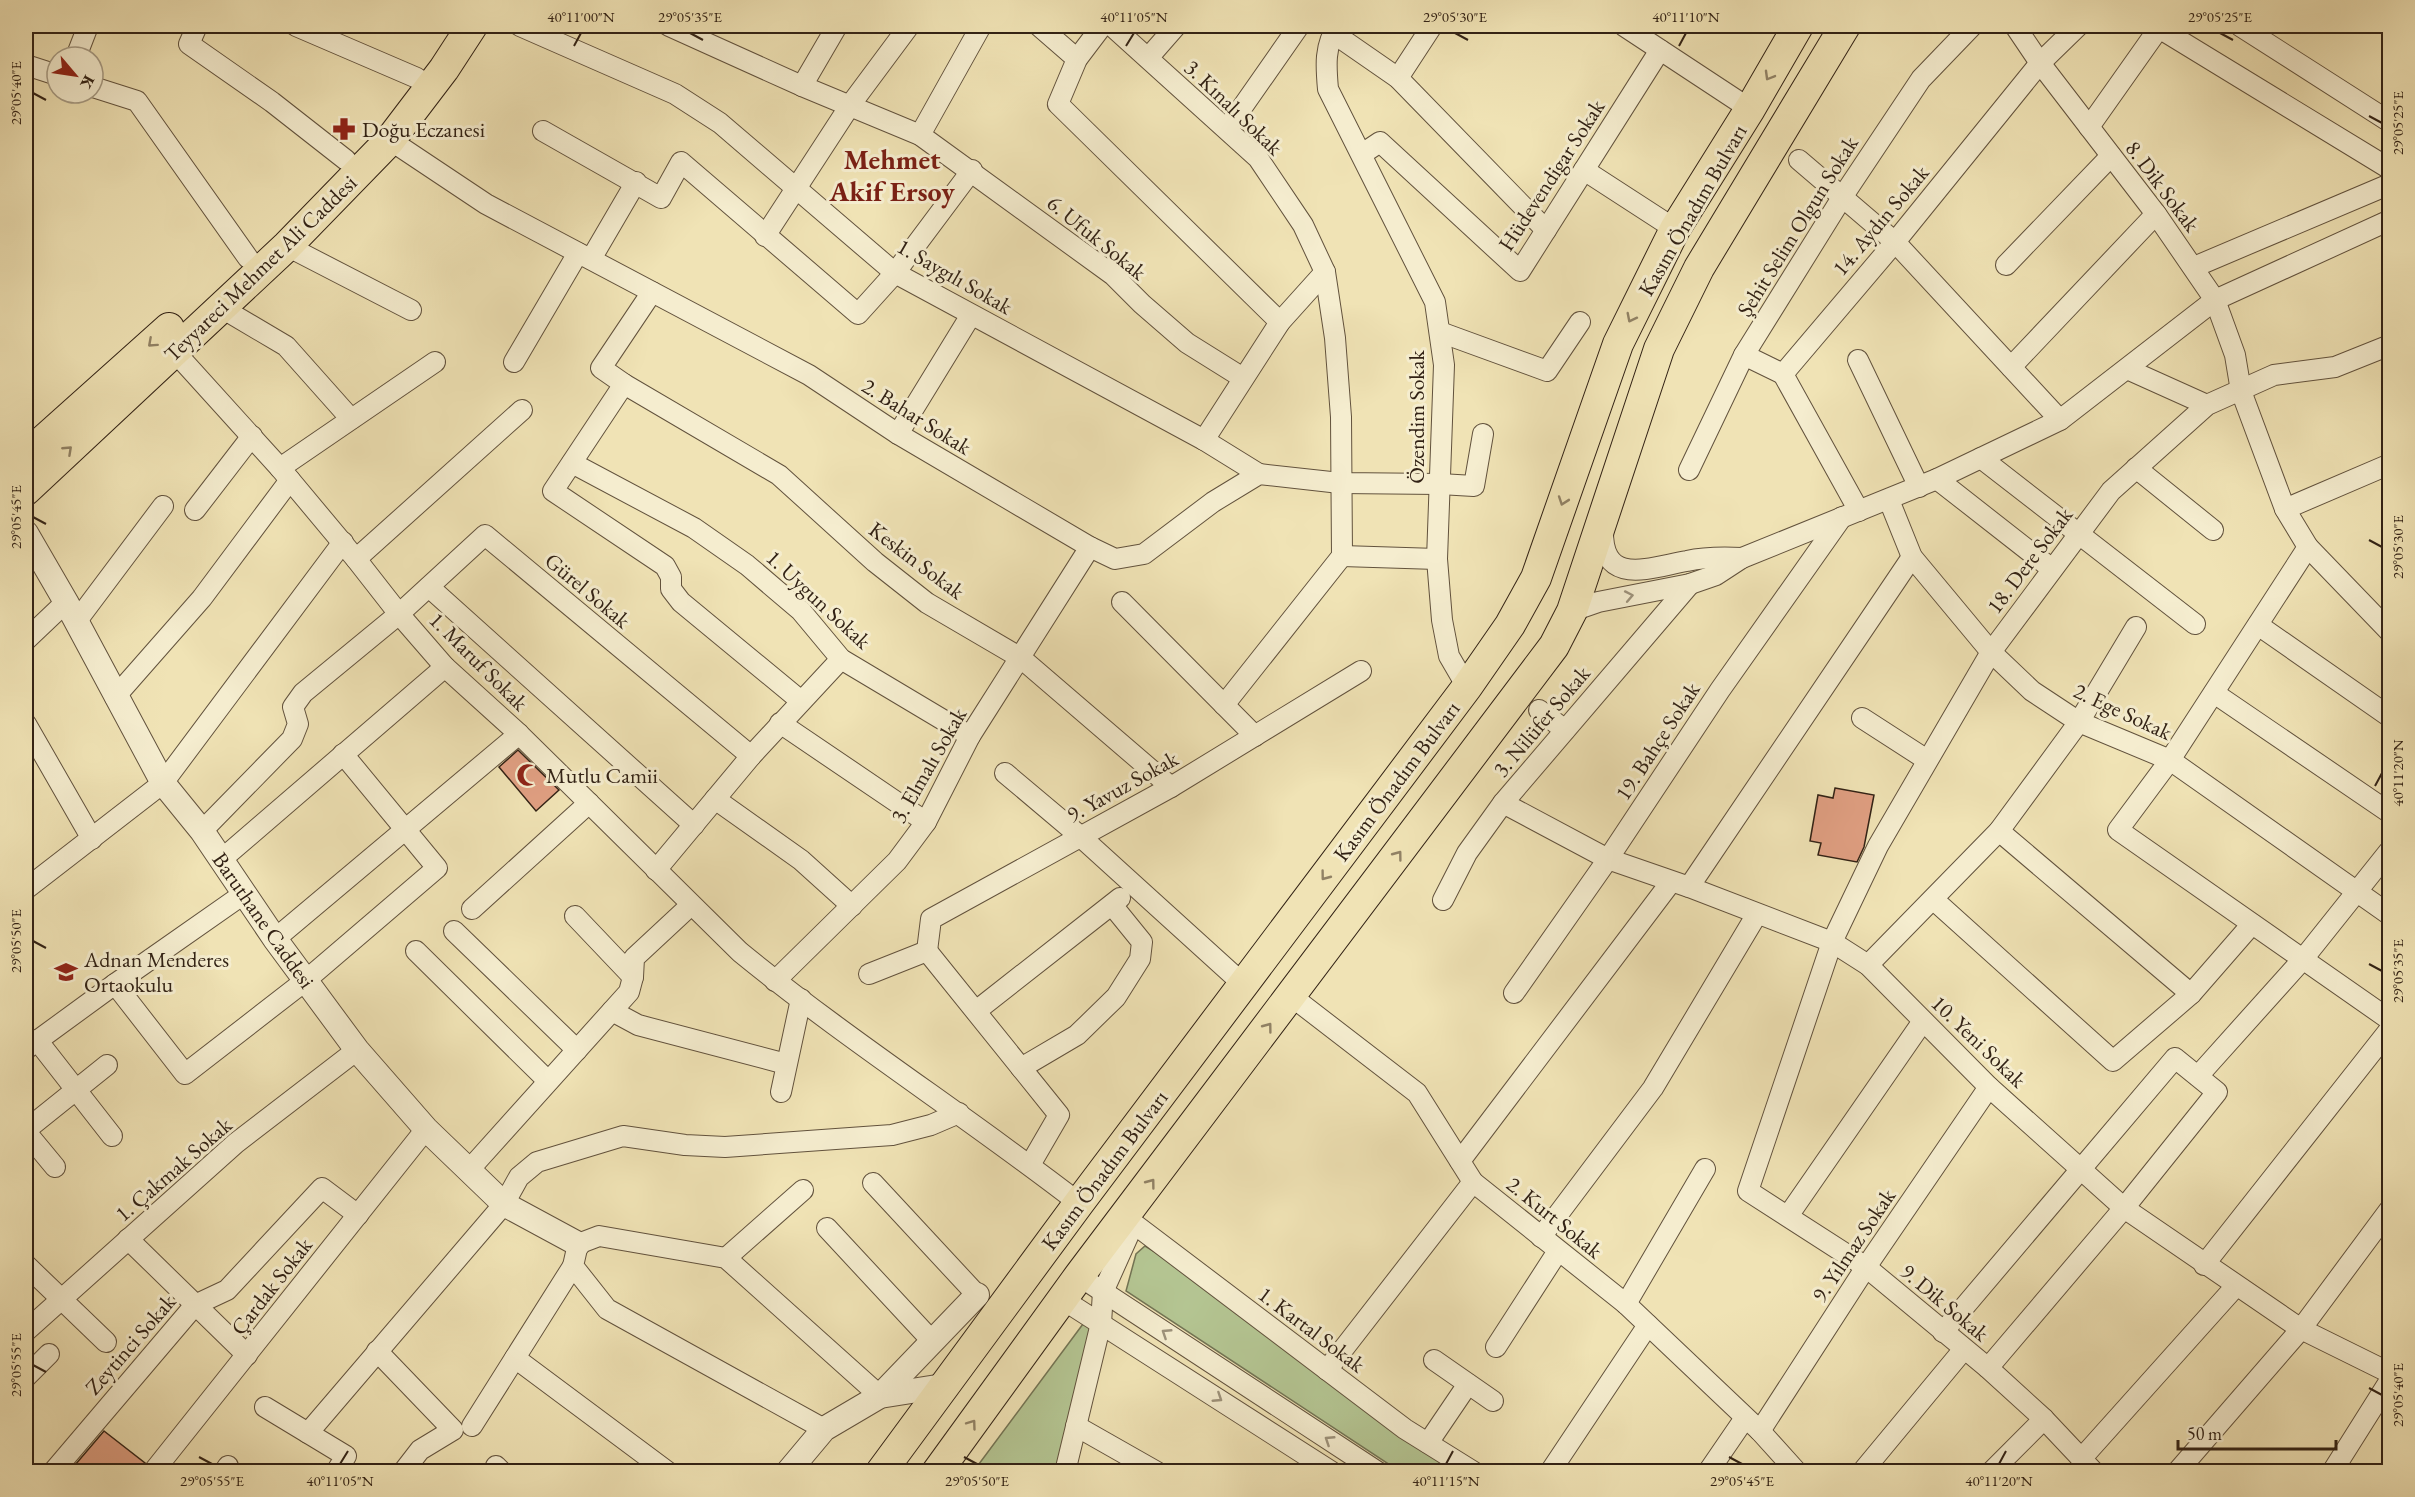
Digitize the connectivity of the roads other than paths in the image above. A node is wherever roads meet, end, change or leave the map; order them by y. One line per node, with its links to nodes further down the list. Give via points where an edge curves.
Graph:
1 (88, 26): 25 (street)
2 (296, 26): 32 (street)
3 (448, 26): 32 (main road, Teyyareci Mehmet Ali Caddesi)
4 (472, 26): 43 (main road, Teyyareci Mehmet Ali Caddesi)
5 (519, 26): 53 (street, 1. Saygılı Sokak, via 675,94 720,123)
6 (671, 26): 34 (street, 6. Ufuk Sokak)
7 (837, 26): 34 (street)
8 (909, 26): 36 (street)
9 (981, 26): 42 (street)
10 (1039, 26): 28 (street)
11 (1102, 26): 28 (street)
12 (1112, 26): 27 (street, 3. Kınalı Sokak)
13 (1176, 26): 27 (street)
14 (1299, 26): 40 (street)
15 (1432, 26): 33 (street)
16 (1624, 26): 26 (street)
17 (1798, 26): 37 (main road, Kasım Önadım Bulvarı, one-way to 37)
18 (1845, 26): 114 (main road, Kasım Önadım Bulvarı, via 1699,268 1659,349)
19 (1972, 26): 54 (street, Şehit Selim Olgun Sokak, via 1921,79)
20 (2016, 26): 29 (street, 8. Dik Sokak)
21 (2078, 26): 29 (street, 14. Aydın Sokak)
22 (2240, 26): 38 (street)
23 (1334, 28): 33 (street); 44 (street, Özendim Sokak, via 1326,57 1328,89)
24 (193, 34): 46 (street)
25 (81, 45)
26 (1660, 50): 37 (street); 50 (street, Hüdevendigar Sokak)
27 (1148, 58): 40 (street, 3. Kınalı Sokak)
28 (1077, 60): 74 (street, via 1058,104)
29 (2040, 63): 39 (street, 8. Dik Sokak); 60 (street, 14. Aydın Sokak)
30 (26, 64): 31 (street)
31 (45, 71)
32 (417, 78): 46 (main road, Teyyareci Mehmet Ali Caddesi, via 379,126)
33 (1398, 78): 58 (street)
34 (802, 86): 36 (street, 6. Ufuk Sokak)
35 (105, 91): 63 (street, via 137,101)
36 (851, 104): 42 (street, 6. Ufuk Sokak); 53 (street)
37 (1750, 109): 57 (main road, Kasım Önadım Bulvarı)
38 (2390, 122)
39 (2089, 127): 45 (street, 8. Dik Sokak); 48 (street, via 2159,28)
40 (1227, 129): 66 (street, 3. Kınalı Sokak, via 1258,158 1303,225)
41 (543, 131): 51 (street)
42 (920, 135): 49 (street, 6. Ufuk Sokak)
43 (390, 140): 61 (main road, Teyyareci Mehmet Ali Caddesi); 62 (street, 2. Bahar Sokak, via 486,204)
44 (1362, 154): 58 (street, Hüdevendigar Sokak, via 1380,142 1520,272); 75 (street, Özendim Sokak, via 1435,302)
45 (2111, 156): 55 (street, 8. Dik Sokak); 64 (street)
46 (346, 159): 63 (main road, Teyyareci Mehmet Ali Caddesi)
47 (1799, 160): 54 (street)
48 (2390, 169)
49 (972, 170): 67 (street); 85 (street, 6. Ufuk Sokak, via 1113,274 1187,342)
50 (1584, 170): 57 (street); 58 (street, Hüdevendigar Sokak)
51 (636, 182): 59 (street, via 661,198 681,162); 62 (street)
52 (2390, 184): 65 (street)
53 (796, 188): 59 (street); 67 (street, 1. Saygılı Sokak)
54 (1843, 196): 60 (street); 78 (street, Şehit Selim Olgun Sokak)
55 (2156, 214): 65 (street, 8. Dik Sokak); 82 (street)
56 (2390, 220): 69 (street)
57 (1675, 229): 143 (main road, Kasım Önadım Bulvarı, one-way to 143, via 1618,344 1536,578 1510,625)
58 (1546, 230)
59 (765, 236): 67 (street, via 858,314)
60 (1895, 242): 82 (street); 84 (street, 14. Aydın Sokak)
61 (287, 246): 70 (main road, Teyyareci Mehmet Ali Caddesi); 71 (street)
62 (584, 256): 68 (street, 2. Bahar Sokak); 81 (street)
63 (248, 258): 96 (main road, Teyyareci Mehmet Ali Caddesi, one-way to 96)
64 (2006, 265)
65 (2194, 267): 69 (street, 8. Dik Sokak)
66 (1325, 272): 74 (street); 105 (street, 3. Kınalı Sokak, via 1341,417)
67 (895, 273): 72 (street, 1. Saygılı Sokak)
68 (652, 292): 86 (street, Keskin Sokak, via 601,368); 92 (street, 2. Bahar Sokak, via 809,375)
69 (2215, 300): 83 (street); 87 (street, 8. Dik Sokak, via 2235,355)
70 (220, 307): 77 (main road, Teyyareci Mehmet Ali Caddesi); 90 (street, via 286,346)
71 (411, 310)
72 (971, 315): 92 (street); 95 (street, 1. Saygılı Sokak)
73 (1580, 321): 75 (street, via 1547,371)
74 (1280, 322): 85 (street)
75 (1440, 332): 106 (street, Özendim Sokak, via 1444,365)
76 (2390, 345): 87 (street, 18. Dere Sokak, via 2335,367 2274,375)
77 (174, 351): 94 (street, 1. Maruf Sokak); 108 (main road, Teyyareci Mehmet Ali Caddesi, one-way to 77)
78 (1744, 355): 84 (street); 101 (street, Şehit Selim Olgun Sokak)
79 (1858, 360): 107 (street)
80 (435, 362): 90 (street)
81 (514, 362)
82 (2011, 367): 91 (street)
83 (2127, 369): 88 (street); 91 (street)
84 (1783, 374): 113 (street)
85 (1243, 378): 95 (street)
86 (624, 384): 98 (street); 139 (street, Keskin Sokak, via 779,475 875,562 927,603)
87 (2241, 391): 88 (street, 18. Dere Sokak); 111 (street, 8. Dik Sokak)
88 (2207, 405): 100 (street, 18. Dere Sokak)
89 (522, 410): 124 (street)
90 (351, 419): 102 (street)
91 (2060, 420): 97 (street)
92 (898, 434): 119 (street, 2. Bahar Sokak)
93 (1483, 434): 106 (street, via 1474,486)
94 (252, 436): 102 (street, 1. Maruf Sokak); 112 (street)
95 (1204, 440): 103 (street, 1. Saygılı Sokak)
96 (26, 456)
97 (1982, 458): 104 (street); 117 (street)
98 (572, 464): 140 (street, 1. Uygun Sokak, via 694,528 747,565 801,611); 146 (street, via 553,491 665,566 671,577 671,589 681,602)
99 (2390, 464): 111 (street)
100 (2136, 468): 115 (street); 117 (street, 18. Dere Sokak, via 2111,490)
101 (1689, 470)
102 (285, 474): 118 (street, 1. Maruf Sokak); 145 (street, via 202,598)
103 (1259, 474): 105 (street); 119 (street, 2. Bahar Sokak, via 1144,554 1115,559)
104 (1937, 479): 107 (street); 126 (street)
105 (1340, 483): 106 (street); 121 (street, 3. Kınalı Sokak)
106 (1440, 484): 125 (street, Özendim Sokak)
107 (1918, 487): 109 (street)
108 (26, 490)
109 (1889, 500): 113 (street); 122 (street, 2. Ege Sokak)
110 (163, 506): 131 (street)
111 (2285, 509): 120 (street, 8. Dik Sokak)
112 (195, 510)
113 (1850, 514): 123 (street); 178 (street, 19. Bahçe Sokak, via 1720,690)
114 (1603, 520): 123 (street, via 1607,555 1631,571 1720,557); 130 (main road, Kasım Önadım Bulvarı)
115 (2213, 530)
116 (26, 532): 131 (street, Baruthane Caddesi)
117 (2080, 533): 126 (street, 18. Dere Sokak); 133 (street)
118 (343, 542): 124 (street, 1. Maruf Sokak); 163 (street)
119 (1089, 547): 139 (street, 3. Elmalı Sokak)
120 (2308, 547): 134 (street); 136 (street, 8. Dik Sokak)
121 (1342, 556): 125 (street); 147 (street)
122 (1912, 557): 138 (street, 2. Ege Sokak); 180 (street)
123 (1742, 558): 127 (street, via 1716,575)
124 (356, 559): 132 (street, 1. Maruf Sokak)
125 (1437, 559): 143 (street, Özendim Sokak, via 1449,656)
126 (2052, 569): 138 (street, 18. Dere Sokak)
127 (1690, 584): 130 (street, one-way to 127); 154 (street, 3. Nilüfer Sokak)
128 (429, 587): 132 (street, Gürel Sokak); 159 (street, Gürel Sokak, via 484,535); 170 (street)
129 (1122, 602): 147 (street)
130 (1572, 611): 210 (main road, Kasım Önadım Bulvarı, one-way to 130, via 1554,646)
131 (71, 612): 137 (street); 145 (street, Baruthane Caddesi)
132 (399, 614): 141 (street, 1. Maruf Sokak); 172 (street, Gürel Sokak, via 303,693 293,707 298,724 292,739)
133 (2195, 624)
134 (2258, 625): 144 (street); 149 (street)
135 (2136, 627): 151 (street)
136 (2390, 632)
137 (26, 640)
138 (1991, 652): 151 (street, 2. Ege Sokak, via 2032,691); 160 (street, 18. Dere Sokak)
139 (1021, 658): 156 (street, 3. Elmalı Sokak); 164 (street, Keskin Sokak)
140 (842, 659): 146 (street); 156 (street, 1. Uygun Sokak)
141 (445, 667): 155 (street, 1. Maruf Sokak); 158 (street)
142 (1361, 671): 157 (street, 9. Yavuz Sokak)
143 (1467, 687): 207 (main road, Kasım Önadım Bulvarı, one-way to 207)
144 (2214, 693): 161 (street); 168 (street)
145 (115, 697): 163 (street, Baruthane Caddesi)
146 (801, 701): 152 (street)
147 (1224, 705): 157 (street)
148 (1539, 710): 154 (street)
149 (2390, 717)
150 (1862, 718): 160 (street)
151 (2079, 722): 161 (street, 2. Ege Sokak); 173 (street)
152 (780, 723): 159 (street); 169 (street)
153 (26, 724): 175 (street)
154 (1565, 730): 167 (street, 3. Nilüfer Sokak)
155 (519, 734): 166 (street, 1. Maruf Sokak); 171 (street)
156 (970, 736): 169 (street, 3. Elmalı Sokak)
157 (1255, 736): 164 (street, 9. Yavuz Sokak)
158 (343, 754): 171 (street); 177 (street)
159 (751, 756): 165 (street)
160 (1927, 760): 197 (street, 18. Dere Sokak, via 1878,846)
161 (2170, 760): 183 (street, 2. Ege Sokak); 194 (street, via 2118,830)
162 (1005, 773): 174 (street)
163 (163, 783): 172 (street, Baruthane Caddesi); 175 (street)
164 (1171, 787): 174 (street, 9. Yavuz Sokak)
165 (715, 799): 170 (street); 189 (street, via 801,860)
166 (589, 803): 179 (street, 1. Maruf Sokak); 190 (street)
167 (1503, 803): 178 (street, 10. Yeni Sokak); 185 (street, 3. Nilüfer Sokak, via 1467,853)
168 (2390, 813)
169 (926, 822): 189 (street, 3. Elmalı Sokak, via 897,861)
170 (694, 825): 179 (street)
171 (406, 829): 196 (street); 204 (street, via 437,868)
172 (202, 831): 177 (street, Baruthane Caddesi)
173 (1999, 831): 186 (street); 209 (street)
174 (1081, 837): 181 (street); 199 (street, 9. Yavuz Sokak, via 931,919)
175 (92, 838): 182 (street)
176 (2390, 850): 183 (street)
177 (222, 859): 184 (street, Baruthane Caddesi)
178 (1608, 859): 180 (street, 10. Yeni Sokak); 208 (street, 19. Bahçe Sokak)
179 (656, 870): 187 (street, 1. Maruf Sokak)
180 (1680, 884): 191 (street, 10. Yeni Sokak); 232 (street)
181 (1134, 887): 188 (street); 207 (street)
182 (26, 889)
183 (2357, 892): 192 (street, 2. Ege Sokak); 200 (street)
184 (245, 894): 196 (street, Baruthane Caddesi); 206 (street)
185 (1443, 900)
186 (1934, 900): 201 (street); 209 (street, via 2113,1061)
187 (691, 905): 203 (street, via 634,958); 205 (street, 1. Maruf Sokak)
188 (1112, 905): 213 (street); 222 (street, via 1142,942 1140,959 1116,997 1077,1035)
189 (852, 906): 205 (street, 3. Elmalı Sokak)
190 (472, 909)
191 (1757, 914): 197 (street, 10. Yeni Sokak); 250 (street, via 1653,1088)
192 (2390, 915)
193 (575, 916): 203 (street)
194 (2252, 924): 200 (street); 209 (street)
195 (454, 931): 219 (street)
196 (275, 939): 204 (street, Baruthane Caddesi)
197 (1832, 942): 201 (street, 10. Yeni Sokak); 241 (street, 18. Dere Sokak)
198 (416, 951): 224 (street)
199 (927, 951): 202 (street); 213 (street)
200 (2303, 959): 214 (street); 223 (street)
201 (1868, 965): 215 (street, 10. Yeni Sokak)
202 (869, 974)
203 (633, 977): 212 (street, via 629,992)
204 (305, 981): 206 (street, via 185,1074); 218 (street, Baruthane Caddesi)
205 (775, 981): 211 (street, 1. Maruf Sokak)
206 (115, 984): 217 (street)
207 (1243, 984): 242 (main road, Kasım Önadım Bulvarı)
208 (1514, 993)
209 (2191, 994)
210 (1291, 996): 232 (street, 2. Kurt Sokak, via 1417,1093); 248 (main road, Kasım Önadım Bulvarı, one-way to 210)
211 (801, 999): 220 (street); 228 (street, 1. Maruf Sokak)
212 (612, 1011): 219 (street); 220 (street, via 638,1025)
213 (976, 1011): 222 (street)
214 (2390, 1020)
215 (1923, 1021): 225 (street, 10. Yeni Sokak); 247 (street)
216 (2390, 1029): 256 (street)
217 (31, 1045): 226 (street)
218 (357, 1050): 229 (street, Baruthane Caddesi); 251 (street, 1. Çakmak Sokak, via 236,1143)
219 (577, 1050): 224 (street)
220 (786, 1064): 227 (street)
221 (107, 1065): 226 (street)
222 (1021, 1068): 233 (street, via 1059,1115)
223 (2198, 1076): 236 (street, via 2175,1058); 244 (street, via 2217,1092)
224 (549, 1081): 237 (street)
225 (1989, 1087): 236 (street, 10. Yeni Sokak); 257 (street, 9. Yılmaz Sokak)
226 (76, 1090): 230 (street); 231 (street)
227 (781, 1092)
228 (959, 1113): 233 (street, 1. Maruf Sokak); 243 (street, via 892,1135 725,1147 623,1136 537,1162 519,1178)
229 (426, 1130): 237 (street, Baruthane Caddesi); 246 (street, Çardak Sokak)
230 (26, 1131): 234 (street)
231 (111, 1136)
232 (1460, 1161): 238 (street, 2. Kurt Sokak)
233 (1030, 1165): 242 (street, 1. Maruf Sokak)
234 (55, 1167)
235 (1706, 1169): 262 (street)
236 (2082, 1170): 244 (street, 10. Yeni Sokak); 268 (street)
237 (468, 1171): 243 (street, Baruthane Caddesi)
238 (1473, 1182): 250 (street, 2. Kurt Sokak); 279 (street)
239 (873, 1183): 260 (street)
240 (803, 1190): 254 (street)
241 (1748, 1191): 247 (street, 9. Dik Sokak)
242 (1079, 1203): 284 (main road, Kasım Önadım Bulvarı)
243 (504, 1204): 253 (street, Baruthane Caddesi); 273 (street)
244 (2124, 1208): 256 (street, 10. Yeni Sokak); 278 (street)
245 (2390, 1209): 266 (street)
246 (358, 1215): 263 (street, Zeytinci Sokak, via 322,1188 227,1290); 275 (street, Çardak Sokak)
247 (1788, 1216): 257 (street, 9. Dik Sokak)
248 (1130, 1220): 259 (main road, Kasım Önadım Bulvarı); 279 (street, 1. Kartal Sokak)
249 (826, 1228): 269 (street)
250 (1541, 1236): 252 (street, 2. Kurt Sokak)
251 (128, 1239): 261 (street, 1. Çakmak Sokak); 263 (street)
252 (1558, 1251): 262 (street, 2. Kurt Sokak); 271 (street)
253 (575, 1255): 254 (street, via 599,1236); 276 (street); 292 (street, via 607,1309)
254 (726, 1258): 285 (street)
255 (26, 1265): 261 (street)
256 (2204, 1265): 258 (street, 10. Yeni Sokak)
257 (1866, 1267): 268 (street, 9. Dik Sokak); 293 (street, 9. Yılmaz Sokak)
258 (2236, 1286): 266 (street, 10. Yeni Sokak); 296 (street)
259 (1082, 1289): 264 (street); 264 (street); 304 (main road, Kasım Önadım Bulvarı, one-way to 259); 308 (street, one-way to 259)
260 (977, 1295): 269 (street)
261 (62, 1300): 267 (street, 1. Çakmak Sokak); 270 (street)
262 (1626, 1304): 265 (street, 2. Kurt Sokak)
263 (195, 1305): 275 (street); 297 (street, Zeytinci Sokak)
264 (1101, 1323): 290 (street); 307 (street, one-way to 307)
265 (1648, 1325): 288 (street, 2. Kurt Sokak); 310 (street)
266 (2301, 1329): 280 (street, 10. Yeni Sokak); 315 (street)
267 (26, 1331)
268 (1943, 1332): 272 (street, 9. Dik Sokak)
269 (932, 1341): 285 (street)
270 (106, 1342)
271 (1496, 1347)
272 (1964, 1349): 278 (street, 9. Dik Sokak); 313 (street)
273 (377, 1351): 291 (street); 294 (street)
274 (49, 1354): 281 (street)
275 (247, 1355): 298 (street, Çardak Sokak)
276 (515, 1358): 291 (street); 301 (street)
277 (1434, 1360): 283 (street)
278 (1988, 1368): 289 (street, 9. Dik Sokak)
279 (1327, 1370): 295 (street, 1. Kartal Sokak)
280 (2390, 1373)
281 (26, 1377)
282 (2390, 1380): 316 (street)
283 (1468, 1384): 286 (street); 295 (street)
284 (943, 1386): 285 (street); 303 (main road, Kasım Önadım Bulvarı)
285 (880, 1396): 292 (street)
286 (1493, 1401)
287 (265, 1407): 294 (street)
288 (1745, 1418): 293 (street, 2. Kurt Sokak); 311 (street)
289 (2044, 1419): 296 (street, 9. Dik Sokak); 314 (street)
290 (1076, 1426): 305 (street); 306 (street)
291 (463, 1428): 300 (street, via 420,1450)
292 (824, 1429): 302 (street)
293 (1760, 1431): 312 (street, 2. Kurt Sokak)
294 (308, 1433): 299 (street, via 346,1456)
295 (1428, 1443): 309 (street, 1. Kartal Sokak)
296 (2087, 1465)
297 (53, 1472)
298 (153, 1472)
299 (336, 1472)
300 (403, 1472)
301 (668, 1472)
302 (788, 1472)
303 (881, 1472)
304 (938, 1472)
305 (1065, 1472)
306 (1157, 1472)
307 (1332, 1472)
308 (1378, 1472)
309 (1474, 1472)
310 (1550, 1472)
311 (1708, 1472)
312 (1797, 1472)
313 (1862, 1472)
314 (1991, 1472)
315 (2177, 1472)
316 (2332, 1472)

